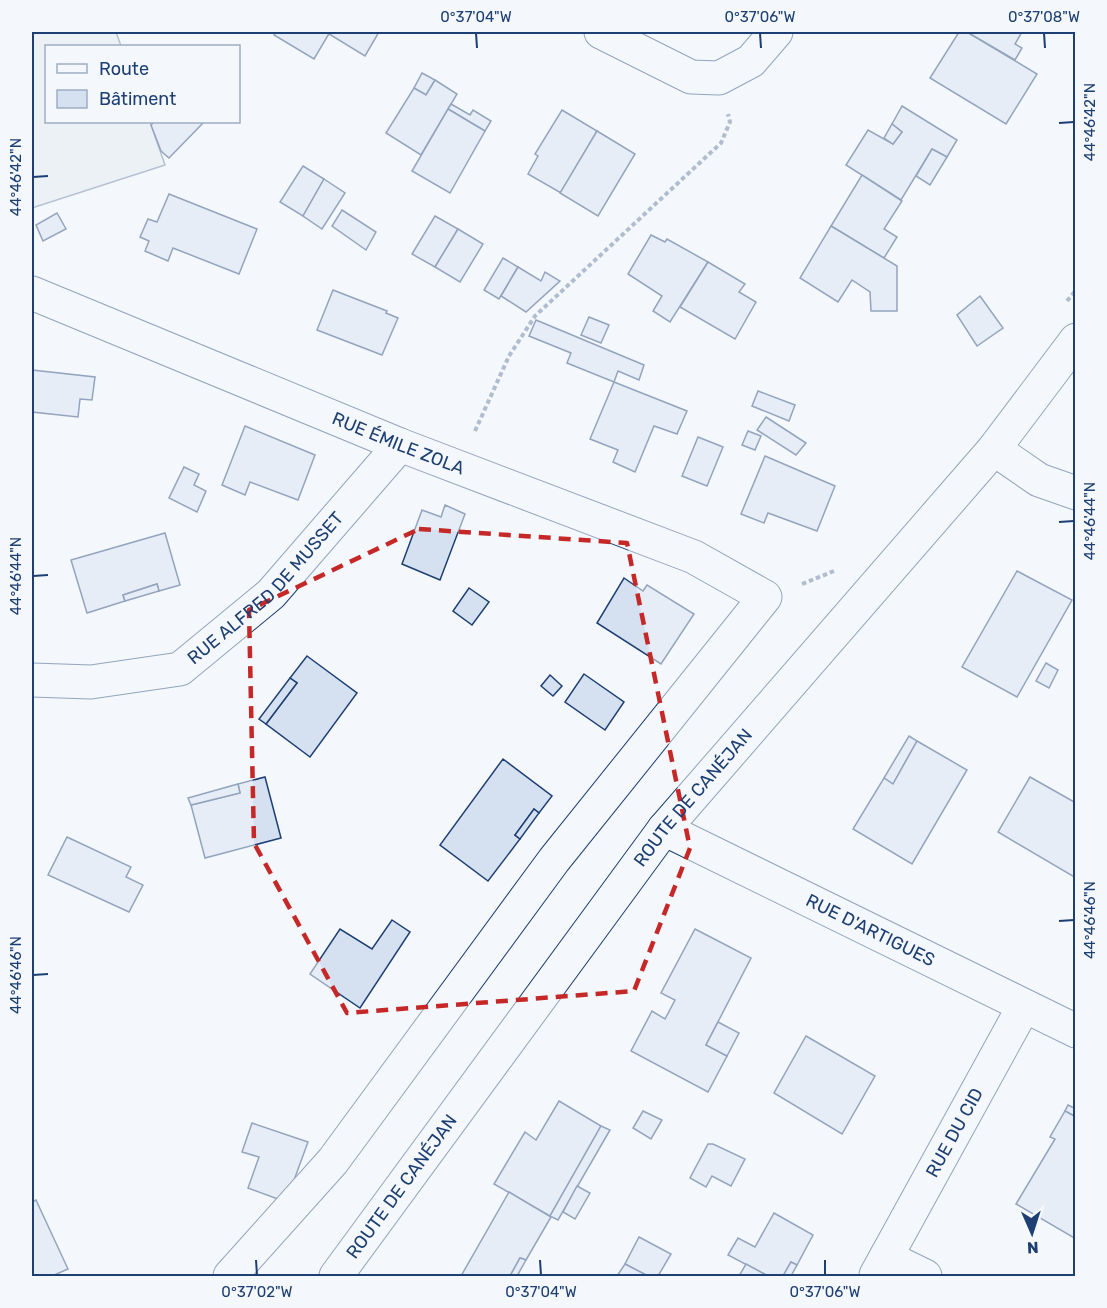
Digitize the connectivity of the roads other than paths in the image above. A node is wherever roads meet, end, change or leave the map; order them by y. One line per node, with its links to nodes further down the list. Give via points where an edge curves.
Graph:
1 (601, 32): 2 (street, via 691,77 719,78 751,61)
2 (776, 32)
3 (32, 293): 5 (street, RUE ÉMILE ZOLA)
4 (1076, 340): 6 (street, ROUTE DE CANÉJAN)
5 (400, 445): 8 (street, RUE ALFRED DE MUSSET, via 271,594 180,669 91,682); 13 (street, RUE ÉMILE ZOLA, via 694,557 765,597 554,860 333,1161)
6 (994, 449): 7 (street, via 1039,480); 9 (street, ROUTE DE CANÉJAN)
7 (1076, 493)
8 (32, 680)
9 (664, 829): 10 (street, RUE D'ARTIGUES); 14 (street, ROUTE DE CANÉJAN)
10 (1024, 1006): 11 (street, RUE D'ARTIGUES); 12 (street, RUE DU CID)
11 (1076, 1031)
12 (880, 1267): 15 (street)
13 (230, 1276)
14 (336, 1276)
15 (925, 1276)

